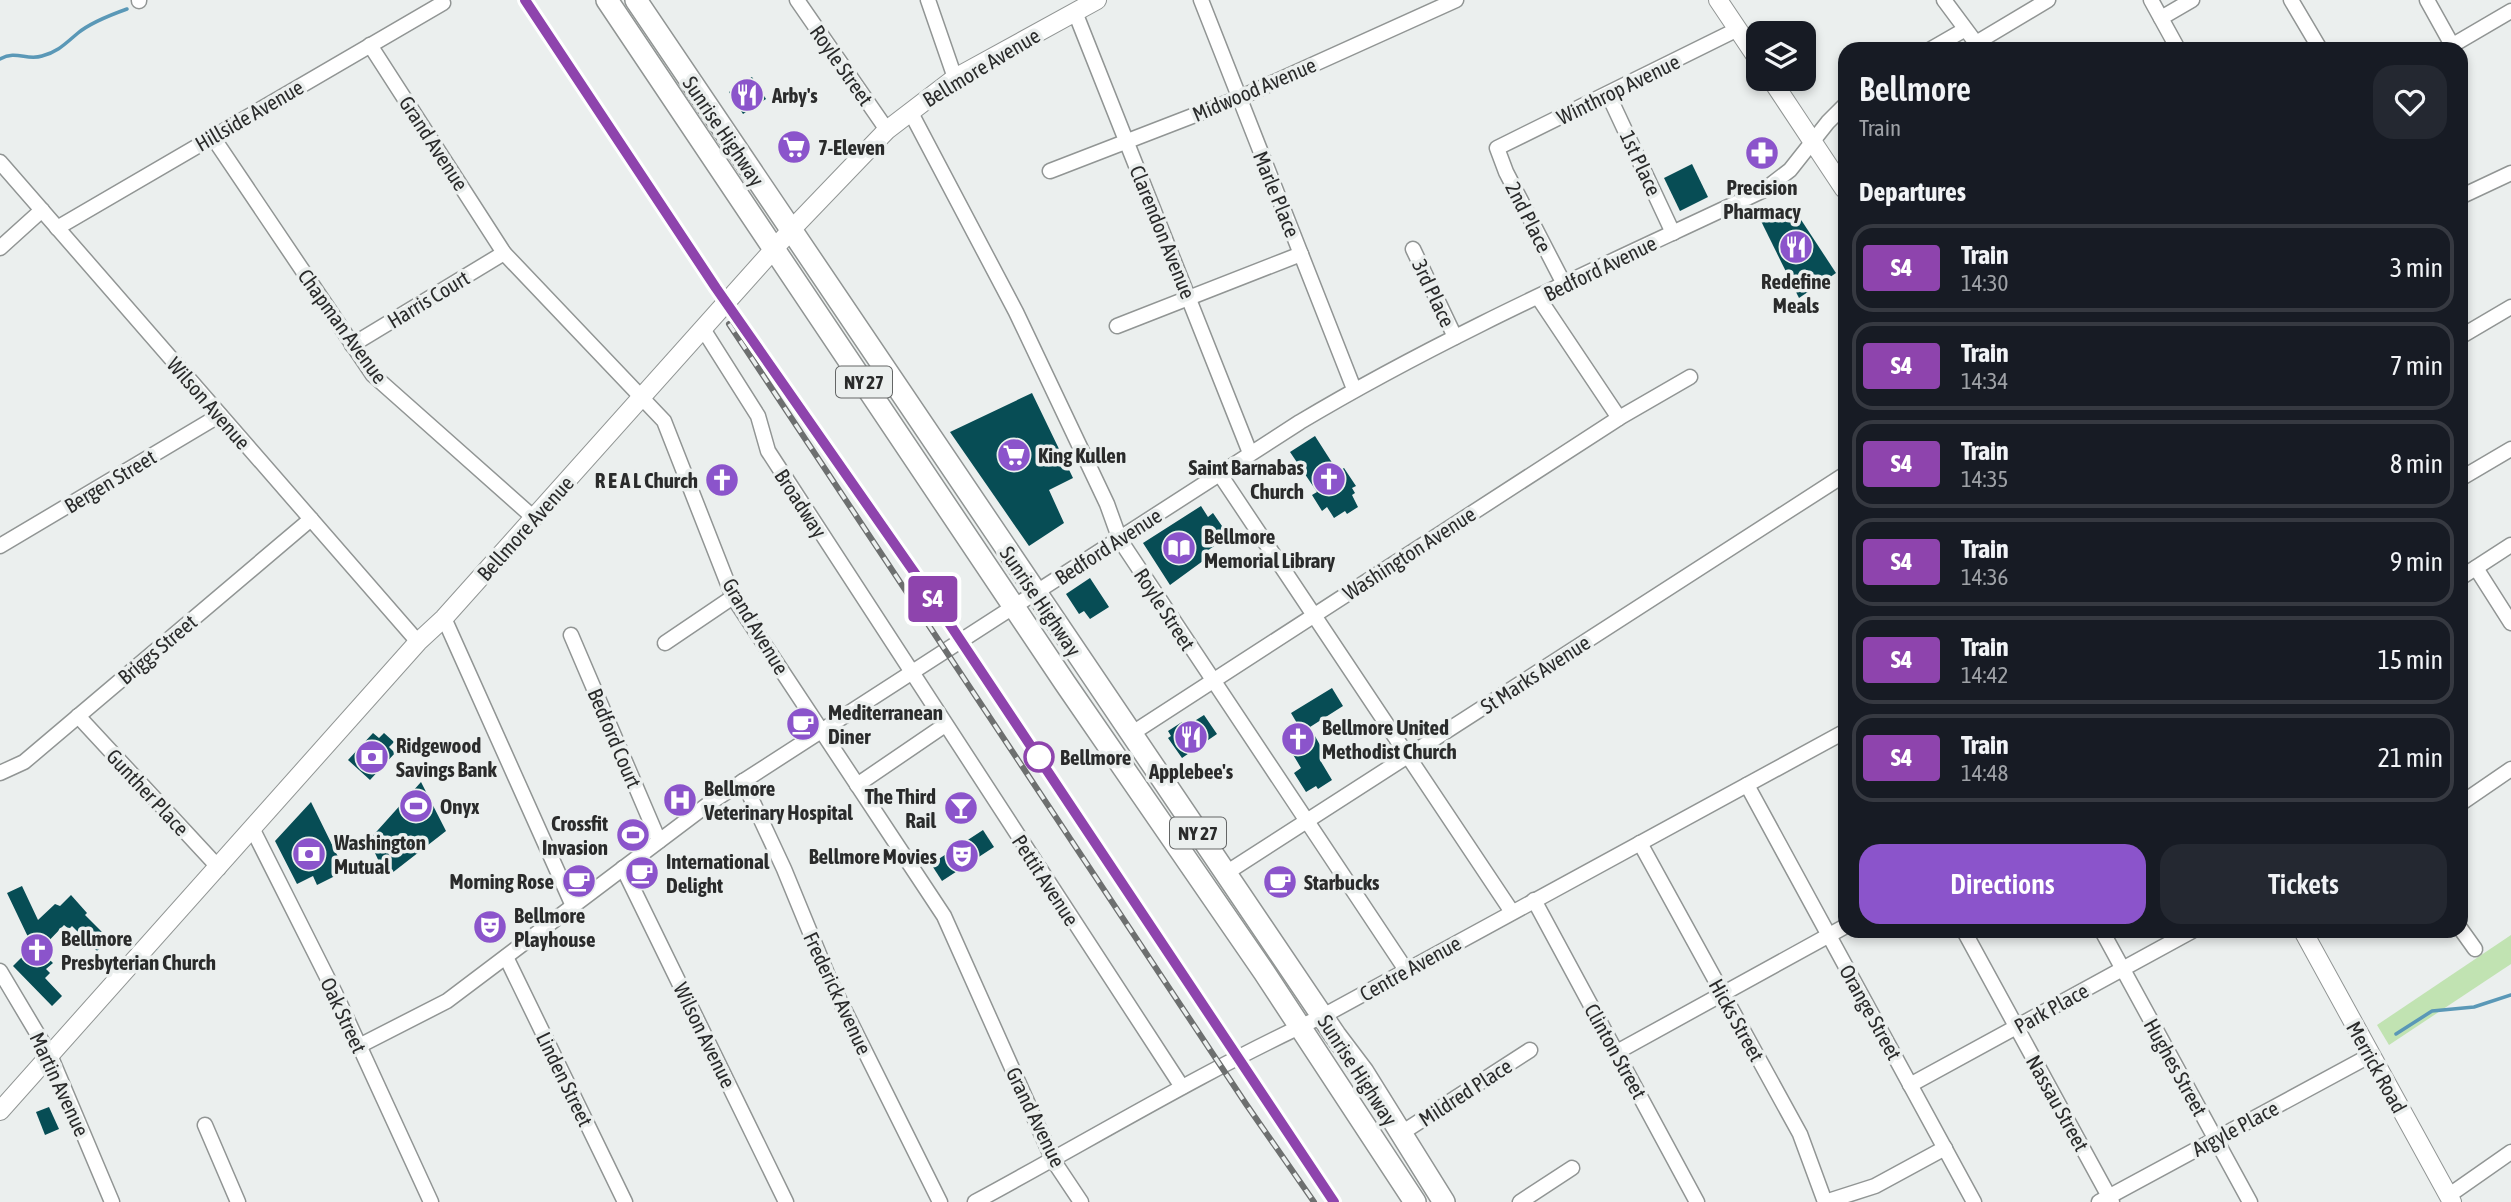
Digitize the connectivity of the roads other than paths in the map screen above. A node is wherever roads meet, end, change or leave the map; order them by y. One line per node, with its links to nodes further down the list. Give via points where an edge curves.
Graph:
1 (607, 0): 51 (highway, Sunrise Highway / NY 27)
2 (636, 0): 48 (highway, Sunrise Highway / NY 27)
3 (797, 0): 36 (street, Royle Street)
4 (928, 0): 30 (street)
5 (1097, 0): 17 (main road, Bellmore Avenue)
6 (1200, 0): 33 (street, Marle Place)
7 (1456, 0): 33 (street, Midwood Avenue)
8 (1718, 0): 19 (main road)
9 (1944, 0): 20 (street)
10 (2048, 0): 24 (street)
11 (2151, 0): 18 (street)
12 (2192, 0): 18 (street)
13 (2291, 0): 26 (street)
14 (2427, 0): 27 (street)
15 (443, 3): 29 (street, Hillside Avenue)
16 (2511, 11): 28 (street)
17 (1075, 12): 30 (main road, Bellmore Avenue); 38 (street, Clarendon Avenue)
18 (2161, 18): 25 (street)
19 (1738, 29): 21 (main road); 32 (street, Winthrop Avenue)
20 (1964, 30): 22 (street); 23 (street)
21 (1746, 41)
22 (1943, 42)
23 (1975, 42)
24 (1978, 42)
25 (2174, 42)
26 (2316, 42)
27 (2447, 42)
28 (2458, 42)
29 (370, 45): 37 (street, Hillside Avenue); 53 (street, Grand Avenue)
30 (955, 78): 34 (main road, Bellmore Avenue)
31 (1779, 91): 39 (main road)
32 (1608, 94): 40 (street, Winthrop Avenue); 49 (street, 1st Place)
33 (1239, 97): 38 (street, Midwood Avenue); 54 (street, Marle Place)
34 (910, 111): 36 (main road, Bellmore Avenue); 76 (street, Royle Street, via 1016,312)
35 (1838, 112): 39 (street, Bedford Avenue)
36 (887, 130): 48 (main road, Bellmore Avenue)
37 (212, 136): 47 (street, Hillside Avenue); 63 (street, Chapman Avenue)
38 (1126, 141): 42 (street, Midwood Avenue); 57 (street, Clarendon Avenue)
39 (1813, 142): 44 (main road); 49 (street, Bedford Avenue, via 1790,170 1764,190)
40 (1497, 148): 55 (street, 2nd Place)
41 (0, 162): 46 (street, Wilson Avenue)
42 (1050, 170)
43 (2509, 178): 45 (street)
44 (1838, 180)
45 (2468, 194)
46 (42, 211): 47 (street, Wilson Avenue); 50 (street)
47 (57, 228): 67 (street, Wilson Avenue)
48 (791, 230): 51 (main road, Bellmore Avenue); 81 (highway, Sunrise Highway / NY 27)
49 (1673, 233): 55 (street, Bedford Avenue)
50 (0, 248)
51 (775, 248): 60 (main road, Bellmore Avenue); 83 (highway, Sunrise Highway / NY 27)
52 (1413, 249): 62 (street, 3rd Place)
53 (504, 253): 63 (street, Harris Court); 66 (street, Grand Avenue)
54 (1301, 254): 57 (street); 65 (street, Marle Place)
55 (1564, 284): 56 (street, Bedford Avenue)
56 (1538, 297): 62 (street, Bedford Avenue); 68 (street)
57 (1189, 299): 59 (street); 70 (street, Clarendon Avenue)
58 (2511, 307): 61 (street)
59 (1117, 327)
60 (703, 329): 66 (main road, Bellmore Avenue); 90 (street, Broadway, via 758,416 768,452)
61 (2468, 332)
62 (1455, 337): 65 (street, Bedford Avenue)
63 (352, 345): 74 (street, Chapman Avenue, via 373,375)
64 (1690, 377): 68 (street, Washington Avenue)
65 (1354, 389): 70 (street, Bedford Avenue)
66 (642, 399): 74 (main road, Bellmore Avenue); 82 (street, Grand Avenue, via 664,421)
67 (220, 415): 75 (street, Wilson Avenue); 78 (street, Bergen Street)
68 (1619, 418): 84 (street, Washington Avenue)
69 (2511, 449): 72 (street)
70 (1250, 453): 71 (street, Bedford Avenue)
71 (1219, 473): 76 (street, Bedford Avenue); 84 (street)
72 (2468, 474)
73 (1838, 478): 97 (street, St Marks Avenue)
74 (534, 518): 85 (main road, Bellmore Avenue)
75 (311, 520): 88 (street, Wilson Avenue); 92 (street, Briggs Street)
76 (1120, 540): 81 (street, Bedford Avenue); 91 (street, Royle Street)
77 (2511, 545): 79 (street)
78 (0, 546)
79 (2476, 568): 80 (street); 86 (street)
80 (2468, 573)
81 (1035, 593): 83 (street, Bedford Avenue); 95 (highway, Sunrise Highway / NY 27)
82 (733, 597): 89 (street); 94 (street, Grand Avenue)
83 (1014, 606): 90 (street, Bedford Avenue); 128 (highway, Sunrise Highway / NY 27)
84 (1314, 615): 91 (street, Washington Avenue); 97 (street)
85 (444, 618): 88 (main road, Bellmore Avenue); 112 (street)
86 (2511, 623)
87 (571, 635): 106 (street, Bedford Court)
88 (418, 642): 105 (main road, Bellmore Avenue)
89 (665, 643)
90 (910, 672): 93 (street, Pettit Avenue); 94 (street, Bedford Avenue)
91 (1212, 680): 95 (street, Washington Avenue); 104 (street, Royle Street)
92 (78, 716): 99 (street, Briggs Street, via 23,762); 108 (street, Gunther Place)
93 (945, 725): 101 (street); 136 (street, Pettit Avenue)
94 (821, 730): 100 (street, Bedford Avenue); 101 (street, Grand Avenue)
95 (1130, 734): 110 (highway, Sunrise Highway / NY 27)
96 (1838, 735): 102 (street, Centre Avenue)
97 (1408, 756): 104 (street, St Marks Avenue); 113 (street)
98 (2511, 769): 103 (street)
99 (0, 773)
100 (743, 781): 106 (street, Bedford Avenue); 152 (street, Frederick Avenue, via 830,981)
101 (857, 785): 143 (street, Grand Avenue, via 944,916)
102 (1747, 785): 107 (street, Centre Avenue); 115 (street, Orange Street)
103 (2468, 799)
104 (1306, 822): 110 (street, St Marks Avenue); 124 (street, Royle Street)
105 (253, 830): 108 (main road, Bellmore Avenue); 130 (street, Oak Street)
106 (659, 841): 109 (street, Bedford Avenue)
107 (1640, 843): 111 (street, Centre Avenue); 126 (street, Hicks Street)
108 (219, 868): 133 (main road, Bellmore Avenue)
109 (624, 868): 112 (street, Bedford Avenue); 151 (street, Wilson Avenue)
110 (1226, 873): 127 (highway, Sunrise Highway / NY 27)
111 (1534, 900): 113 (street, Centre Avenue); 132 (street, Clinton Street)
112 (573, 905): 122 (street, Bedford Avenue)
113 (1512, 912): 124 (street, Centre Avenue)
114 (1838, 930): 115 (street)
115 (1829, 935): 126 (street); 135 (street, Orange Street)
116 (1968, 938): 129 (street, Nassau Street)
117 (2106, 938): 123 (street, Hughes Street)
118 (2179, 938): 123 (street, Park Place)
119 (2307, 938): 134 (main road, Merrick Road)
120 (2467, 938): 121 (street)
121 (2475, 949)
122 (506, 957): 130 (street, Bedford Avenue, via 447,1001); 150 (street, Linden Street)
123 (2123, 969): 129 (street, Park Place); 140 (street, Hughes Street)
124 (1406, 970): 127 (street, Centre Avenue)
125 (0, 971): 133 (street, Martin Avenue)
126 (1722, 993): 132 (street); 159 (street, Hicks Street, via 1800,1134)
127 (1323, 1016): 128 (street, Centre Avenue); 139 (highway, Sunrise Highway / NY 27)
128 (1300, 1027): 136 (street, Centre Avenue); 155 (highway, Sunrise Highway / NY 27)
129 (2016, 1027): 135 (street, Park Place); 146 (street, Nassau Street)
130 (359, 1046): 149 (street, Oak Street)
131 (1530, 1050): 139 (street, Mildred Place)
132 (1616, 1052): 158 (street, Clinton Street)
133 (51, 1055): 137 (main road, Bellmore Avenue); 147 (street, Martin Avenue)
134 (2371, 1055): 140 (street, Argyle Place); 145 (main road, Merrick Road)
135 (1910, 1084): 141 (street, Orange Street)
136 (1182, 1087): 143 (street, Centre Avenue)
137 (0, 1111)
138 (205, 1125): 148 (street)
139 (1400, 1134): 156 (highway, Sunrise Highway / NY 27)
140 (2215, 1139): 146 (street, Argyle Place); 161 (street, Hughes Street)
141 (1945, 1148): 159 (street, via 1875,1186); 160 (street, Orange Street)
142 (2511, 1152): 145 (street)
143 (1053, 1160): 153 (street, Centre Avenue); 154 (street, Grand Avenue)
144 (1572, 1168): 157 (street)
145 (2450, 1199)
146 (2106, 1200)
147 (112, 1202)
148 (238, 1202)
149 (431, 1202)
150 (625, 1202)
151 (786, 1202)
152 (940, 1202)
153 (975, 1202)
154 (1081, 1202)
155 (1415, 1202)
156 (1444, 1202)
157 (1520, 1202)
158 (1697, 1202)
159 (1825, 1202)
160 (1974, 1202)
161 (2250, 1202)

